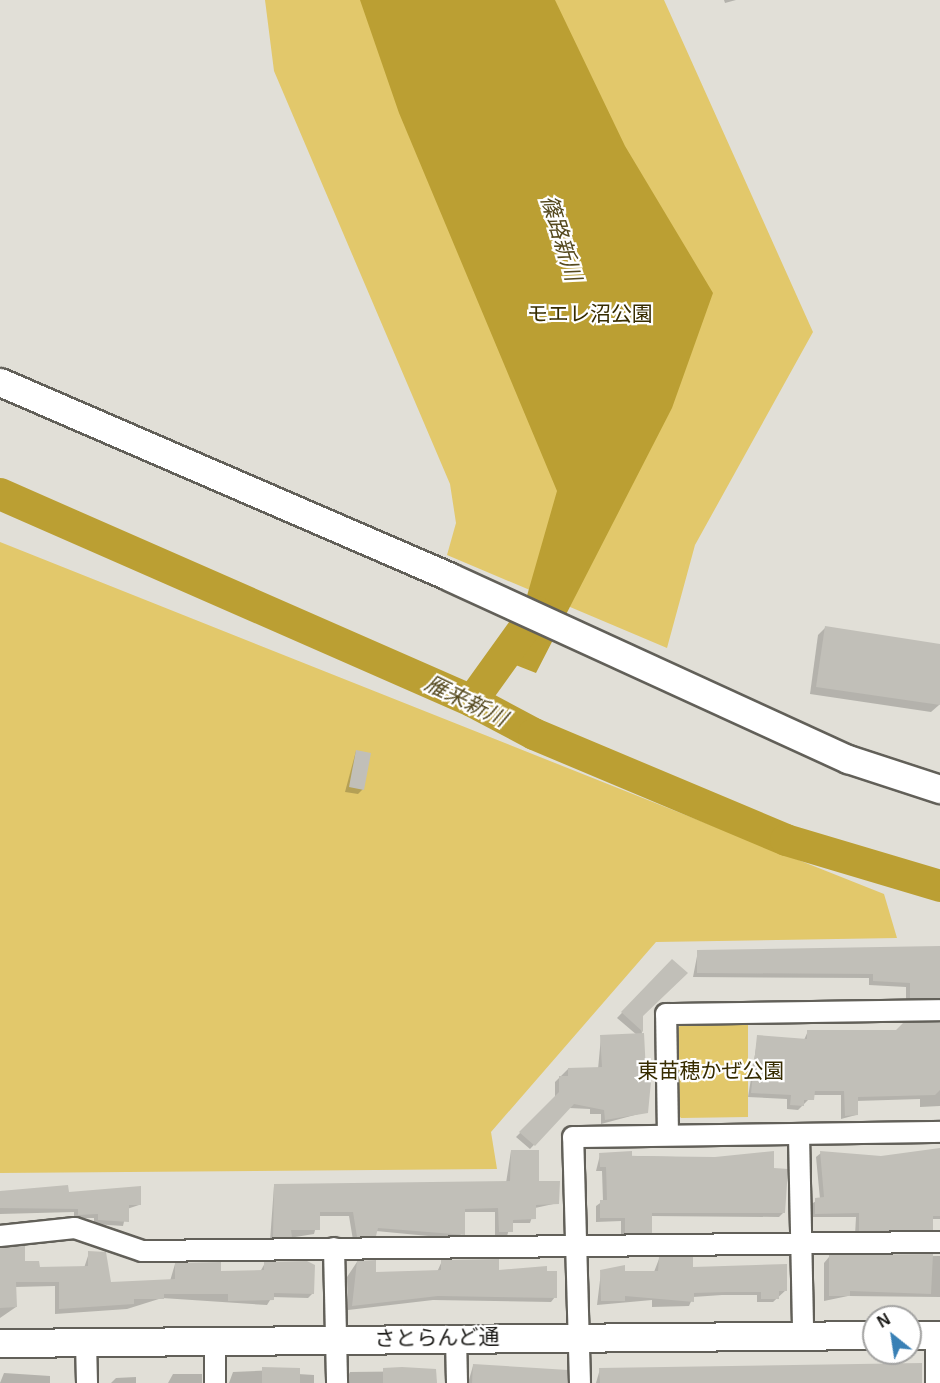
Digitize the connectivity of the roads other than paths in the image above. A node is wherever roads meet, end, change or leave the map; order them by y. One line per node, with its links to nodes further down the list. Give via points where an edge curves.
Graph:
1 (0, 382): 2 (street, via 461,582 848,759)
2 (940, 789)
3 (940, 1010): 5 (street, via 666,1014)
4 (940, 1132): 6 (street)
5 (668, 1135): 6 (street); 9 (street, via 573,1137)
6 (800, 1135): 10 (street)
7 (0, 1236): 11 (street, via 75,1228 142,1251)
8 (940, 1242): 10 (street)
9 (577, 1244): 10 (street); 11 (street); 15 (street)
10 (802, 1244): 12 (street)
11 (334, 1248): 17 (street)
12 (803, 1334): 13 (street, さとらんど通); 15 (street, さとらんど通)
13 (862, 1335)
14 (929, 1335): 26 (street)
15 (579, 1337): 16 (street, さとらんど通); 25 (street)
16 (456, 1338): 17 (street, さとらんど通); 24 (street)
17 (335, 1340): 18 (street, さとらんど通); 23 (street)
18 (215, 1341): 19 (street, さとらんど通); 22 (street)
19 (86, 1342): 20 (street, さとらんど通); 21 (street)
20 (0, 1343)
21 (87, 1383)
22 (215, 1383)
23 (337, 1383)
24 (457, 1383)
25 (580, 1383)
26 (936, 1383)

